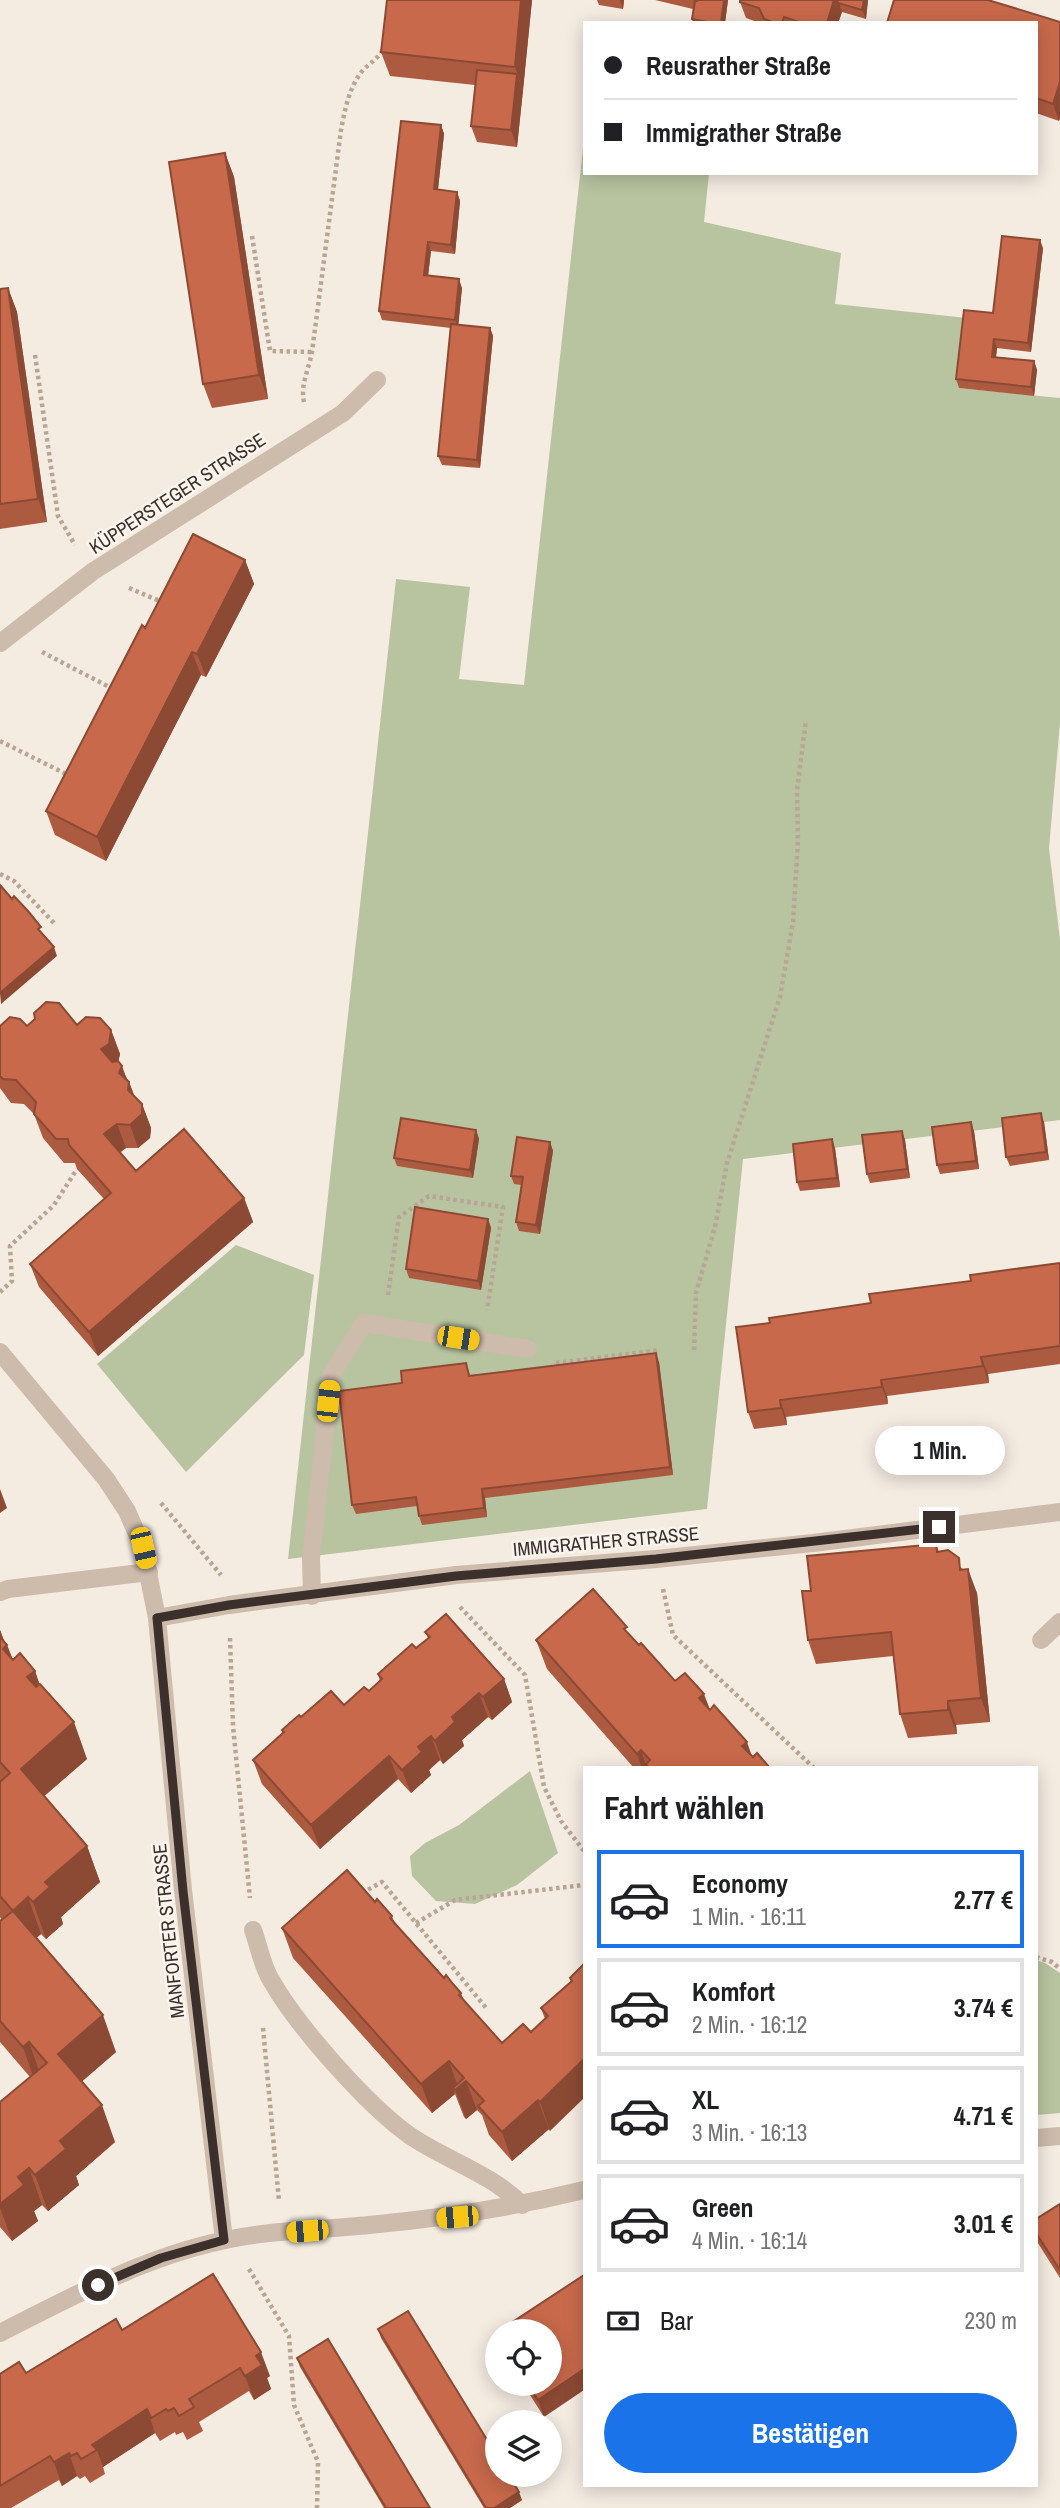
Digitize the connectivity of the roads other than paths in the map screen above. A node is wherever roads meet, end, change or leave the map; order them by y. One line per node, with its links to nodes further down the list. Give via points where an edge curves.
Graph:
1 (377, 380): 2 (street, KÜPPERSTEGER STRASSE, via 343,412 92,572)
2 (5, 639)
3 (528, 1349): 8 (street, via 364,1323 331,1375 311,1558)
4 (0, 1352): 6 (street, MANFORTER STRASSE, via 106,1479 127,1511)
5 (1060, 1512): 8 (street, IMMIGRATHER STRASSE, via 813,1543 456,1576)
6 (149, 1572): 7 (street); 9 (street, MANFORTER STRASSE)
7 (0, 1592)
8 (313, 1596): 9 (street, IMMIGRATHER STRASSE)
9 (157, 1618): 17 (street, MANFORTER STRASSE)
10 (1060, 1622): 11 (street)
11 (1041, 1640)
12 (253, 1930): 16 (street, via 269,1979 366,2096 409,2134 508,2190)
13 (1060, 2136): 14 (street)
14 (1038, 2138)
15 (583, 2190): 16 (street)
16 (522, 2206): 17 (street, via 457,2217)
17 (224, 2240): 18 (street, via 140,2265)
18 (0, 2333)

